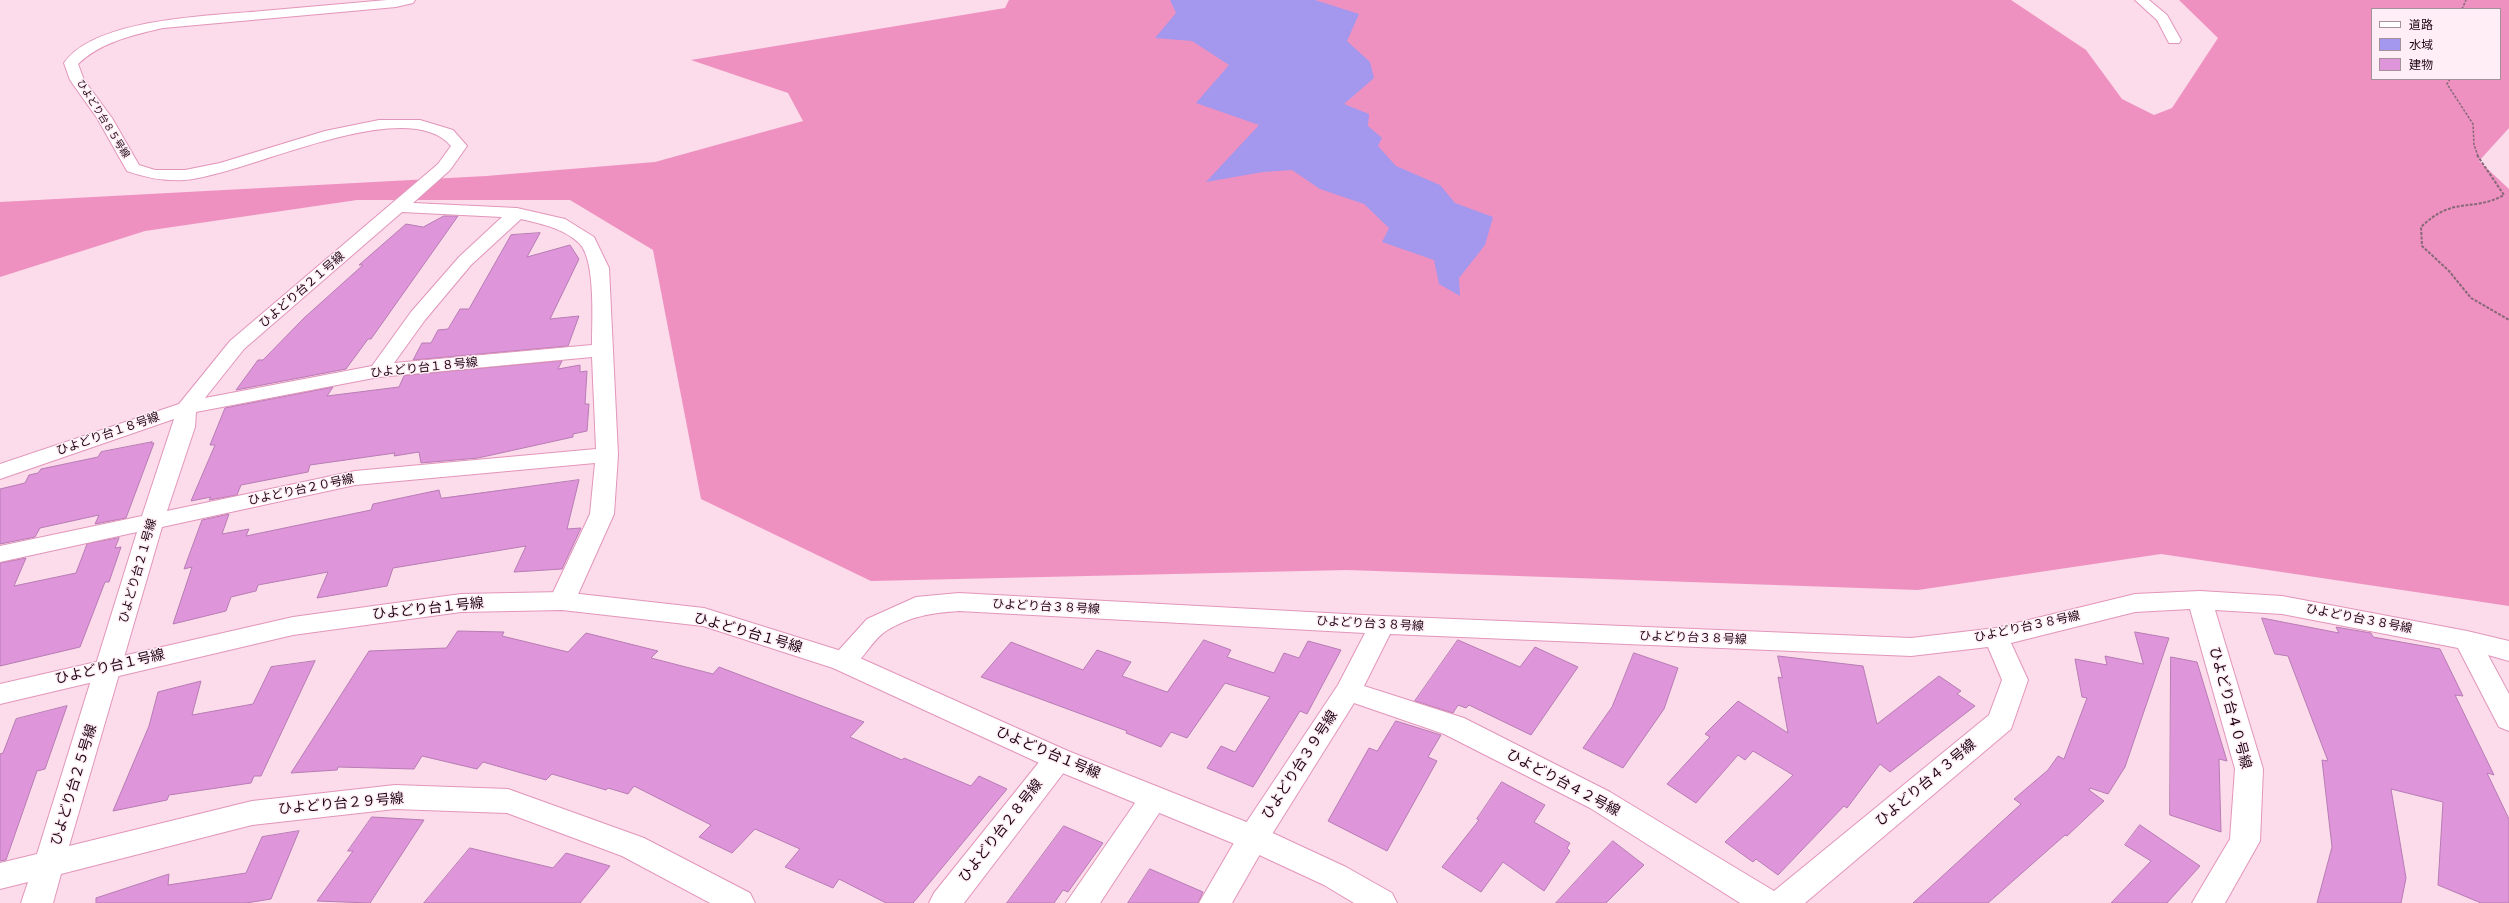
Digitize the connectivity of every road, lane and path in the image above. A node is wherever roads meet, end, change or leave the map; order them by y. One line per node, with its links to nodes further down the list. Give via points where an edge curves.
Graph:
1 (409, 0): 5 (street, ひよどり台８５号線, via 163,24 124,34 86,48 71,63 77,80 104,118 133,168 153,175 185,175 223,167 330,134 379,125 420,125 448,133 459,146 444,167)
2 (2141, 0): 3 (street, via 2162,18)
3 (2174, 40)
4 (2449, 80): 7 (path, via 2447,84 2452,95 2473,124 2475,155 2504,195 2498,199 2465,202 2438,211 2421,227 2422,246 2449,271 2471,298)
5 (397, 207): 6 (street); 10 (street, ひよどり台２１号線, via 237,345)
6 (517, 213): 8 (street, via 559,223 588,240 600,268); 9 (street, via 465,261 418,316)
7 (2509, 320)
8 (602, 350): 9 (street, ひよどり台１８号線); 11 (street)
9 (379, 371): 10 (street, ひよどり台１８号線)
10 (186, 408): 12 (street, ひよどり台１８号線); 13 (street, ひよどり台２１号線, via 184,427)
11 (607, 456): 13 (street, ひよどり台２０号線, via 480,464 355,478); 16 (street, via 602,514)
12 (0, 472)
13 (152, 521): 14 (street, ひよどり台２０号線); 22 (street, ひよどり台２１号線)
14 (0, 554)
15 (2200, 600): 18 (street, ひよどり台３８号線, via 2135,603); 19 (street, ひよどり台３８号線, via 2282,605); 39 (street, ひよどり台４０号線, via 2249,769 2245,841)
16 (562, 601): 21 (street, ひよどり台１号線, via 704,617); 22 (street, ひよどり台１号線, via 461,603 293,626)
17 (1382, 625): 18 (street, ひよどり台３８号線, via 1911,647); 21 (street, ひよどり台３８号線, via 959,602 916,606 876,625); 23 (street, ひよどり台３９号線)
18 (1996, 637): 38 (street, ひよどり台４３号線, via 2014,680 2001,721)
19 (2467, 640): 20 (street, ひよどり台３８号線); 25 (street)
20 (2509, 651)
21 (842, 661): 26 (street, ひよどり台１号線)
22 (110, 667): 24 (street, ひよどり台１号線); 29 (street, ひよどり台２５号線)
23 (1348, 691): 28 (street, ひよどり台３９号線); 37 (street, ひよどり台４２号線, via 1461,729 1600,800)
24 (0, 694)
25 (2509, 720)
26 (1058, 759): 27 (street, ひよどり台１号線); 33 (street, ひよどり台２８号線)
27 (1154, 798): 28 (street, ひよどり台１号線); 34 (street)
28 (1253, 838): 35 (street, ひよどり台３９号線); 36 (street, ひよどり台１号線, via 1335,876)
29 (51, 862): 30 (street, ひよどり台２９号線); 31 (street, ひよどり台２５号線); 32 (street, ひよどり台２９号線, via 252,813 395,797 508,801 633,847)
30 (0, 876)
31 (37, 903)
32 (739, 903)
33 (945, 903)
34 (1082, 903)
35 (1215, 903)
36 (1381, 903)
37 (1766, 903)
38 (1782, 903)
39 (2208, 903)

